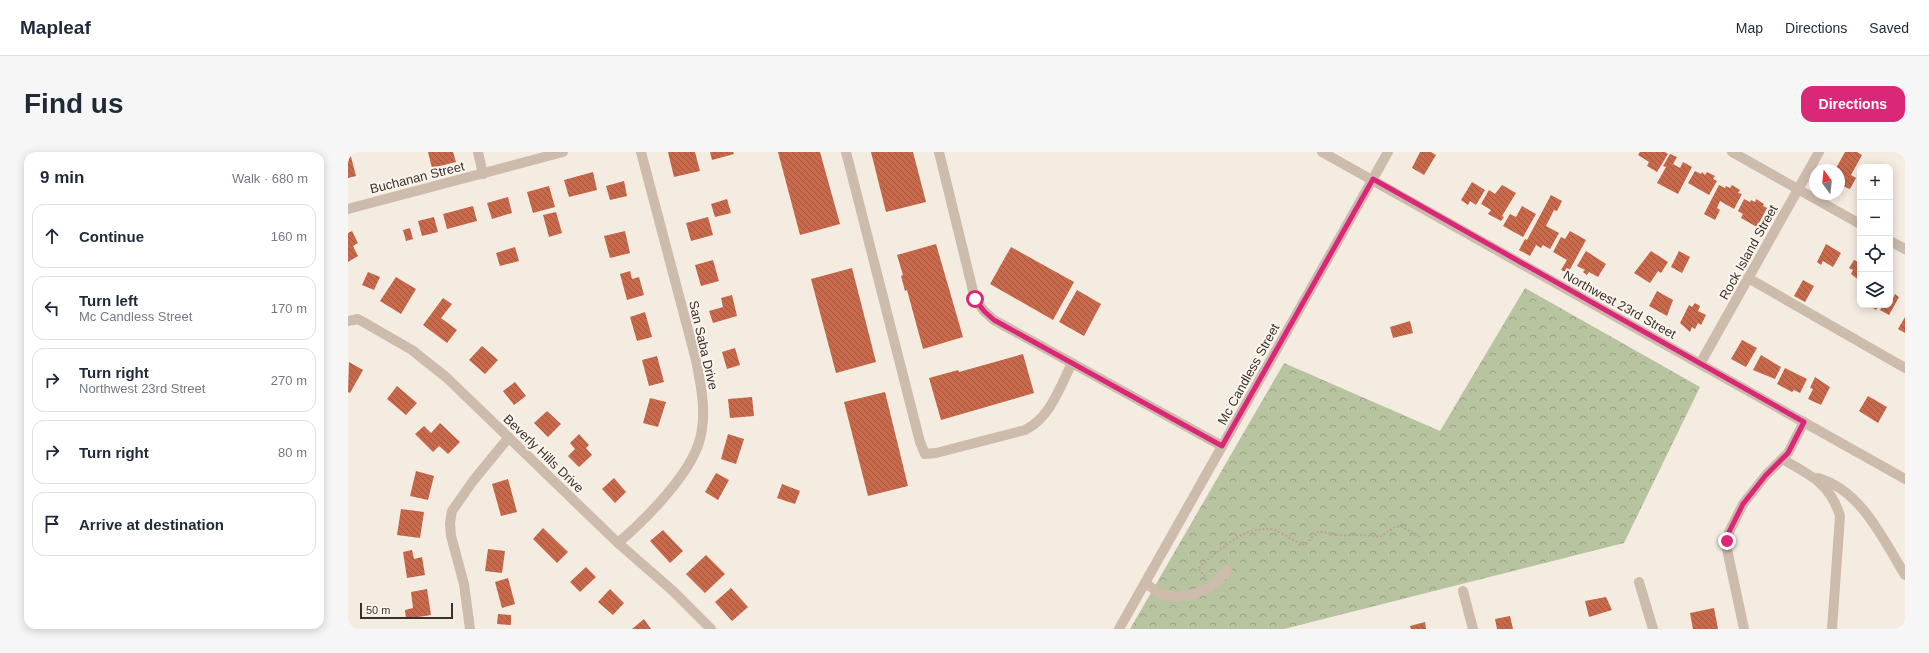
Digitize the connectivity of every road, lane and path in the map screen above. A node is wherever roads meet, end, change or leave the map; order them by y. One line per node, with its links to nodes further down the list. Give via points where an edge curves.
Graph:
1 (478, 152): 10 (street)
2 (563, 152): 10 (street, Buchanan Street)
3 (641, 152): 29 (street, San Saba Drive, via 696,360 703,393 703,415 700,439 692,458 662,499 639,525)
4 (846, 152): 19 (street, via 925,454 1025,430 1035,425 1045,416)
5 (938, 152): 19 (street, via 975,299 994,320)
6 (1322, 152): 11 (street, Northwest 23rd Street)
7 (1388, 152): 11 (street, Mc Candless Street)
8 (1732, 152): 12 (street)
9 (1819, 152): 12 (street, Rock Island Street)
10 (483, 174): 13 (street, Buchanan Street)
11 (1373, 179): 20 (street, Northwest 23rd Street); 24 (street, Mc Candless Street)
12 (1798, 189): 14 (street); 17 (street, Rock Island Street)
13 (348, 209)
14 (1857, 222)
15 (1893, 243): 16 (street)
16 (1905, 249)
17 (1748, 278): 20 (street, Rock Island Street); 21 (street)
18 (349, 319): 23 (street, Beverly Hills Drive, via 358,319 412,350 447,378)
19 (1072, 363): 24 (street)
20 (1700, 364): 22 (street, Northwest 23rd Street)
21 (1905, 368)
22 (1804, 422): 25 (street, via 1788,453); 27 (street, Northwest 23rd Street)
23 (509, 437): 29 (street, Beverly Hills Drive); 36 (street, via 452,511 450,523 464,584)
24 (1222, 446): 33 (street, Mc Candless Street)
25 (1782, 459): 26 (street); 41 (street, via 1743,504 1729,532 1727,541)
26 (1812, 476): 31 (street, via 1829,481 1866,510); 42 (street, via 1824,485 1836,502 1840,516)
27 (1905, 479)
28 (1420, 537): 34 (path, via 1401,526 1380,537 1316,532 1306,544 1300,545 1269,529 1240,535 1198,568)
29 (618, 543): 37 (street, Beverly Hills Drive, via 673,591)
30 (1227, 571): 34 (street)
31 (1905, 575)
32 (1639, 582): 40 (street)
33 (1145, 583): 34 (street, via 1161,594 1177,597 1195,594); 38 (street, Mc Candless Street)
34 (1212, 586)
35 (1463, 591): 39 (street)
36 (470, 629)
37 (711, 629)
38 (1119, 629)
39 (1473, 629)
40 (1653, 629)
41 (1744, 629)
42 (1832, 629)

